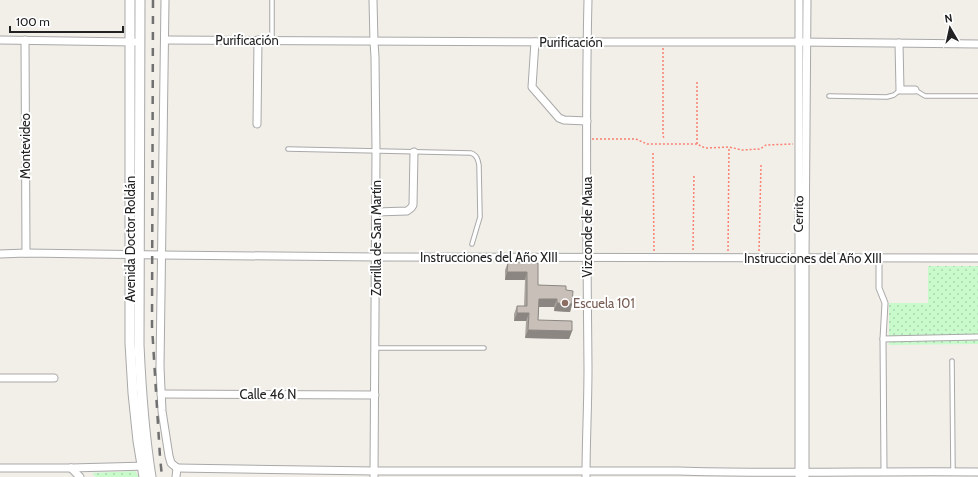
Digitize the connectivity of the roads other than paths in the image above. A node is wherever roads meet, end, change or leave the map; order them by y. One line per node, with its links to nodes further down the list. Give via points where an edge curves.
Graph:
1 (130, 0): 14 (street, Avenida Doctor Roldán)
2 (140, 0): 15 (street, Avenida Doctor Roldán)
3 (165, 0): 11 (street)
4 (272, 0): 13 (lane)
5 (373, 0): 16 (street, Zorrilla de San Martín)
6 (588, 0): 18 (street, Vizconde de Maua)
7 (799, 0): 19 (street, Cerrito)
8 (807, 0): 20 (street, Cerrito)
9 (0, 40): 10 (street)
10 (25, 40): 14 (street); 34 (street, Montevideo)
11 (165, 40): 12 (street, Purificación); 37 (street)
12 (258, 40): 13 (street, Purificación); 28 (street)
13 (272, 40): 16 (street, Purificación)
14 (130, 42): 15 (street); 36 (street, Avenida Doctor Roldán)
15 (140, 42): 36 (street, Avenida Doctor Roldán)
16 (374, 42): 17 (street, Purificación); 30 (street, Zorrilla de San Martín)
17 (535, 42): 18 (street, Purificación); 27 (street, via 532,87 560,118)
18 (587, 42): 19 (street, Purificación); 27 (street, Vizconde de Maua)
19 (799, 42): 20 (street, Purificación); 41 (street, Cerrito)
20 (806, 42): 21 (street, Purificación); 41 (street, Cerrito)
21 (899, 43): 22 (street, Purificación); 23 (street)
22 (978, 44)
23 (900, 90): 24 (street); 25 (lane, via 894,96 887,97)
24 (916, 90): 26 (lane, via 925,96)
25 (829, 96)
26 (978, 96)
27 (586, 121): 40 (street, Vizconde de Maua)
28 (257, 124)
29 (288, 149): 30 (lane)
30 (376, 150): 31 (lane); 32 (street, Zorrilla de San Martín)
31 (414, 152): 32 (street, via 412,208 407,211); 33 (lane, via 471,153 477,157 480,218)
32 (376, 212): 38 (street, Zorrilla de San Martín)
33 (472, 244)
34 (26, 253): 35 (street, Instrucciones del Año XIII); 36 (street, Instrucciones del Año XIII)
35 (0, 254)
36 (135, 255): 37 (street, Instrucciones del Año XIII); 52 (street, Avenida Doctor Roldán, via 130,343 133,393)
37 (161, 255): 38 (street, Instrucciones del Año XIII); 50 (street)
38 (376, 257): 40 (street, Instrucciones del Año XIII); 45 (street, Zorrilla de San Martín)
39 (879, 257): 41 (street, Instrucciones del Año XIII); 42 (street, Instrucciones del Año XIII); 44 (street, via 879,288 885,303)
40 (586, 258): 41 (street, Instrucciones del Año XIII); 60 (street, Vizconde de Maua)
41 (802, 258): 61 (street, Cerrito)
42 (978, 258)
43 (978, 337): 44 (street)
44 (883, 339): 56 (street)
45 (375, 348): 46 (lane); 51 (street, Zorrilla de San Martín)
46 (484, 348)
47 (952, 361): 57 (lane)
48 (0, 378): 49 (street)
49 (54, 378)
50 (161, 394): 51 (street, Calle 46 N); 55 (street, via 169,456)
51 (375, 395): 59 (street, Zorrilla de San Martín)
52 (146, 466): 54 (street); 63 (street, Avenida Doctor Roldán); 64 (street, Avenida Doctor Roldán)
53 (0, 468): 54 (street)
54 (71, 468): 62 (street)
55 (176, 468): 59 (street); 65 (street)
56 (884, 471): 57 (street); 61 (street)
57 (953, 472): 58 (street)
58 (978, 472)
59 (374, 474): 60 (street)
60 (586, 474): 61 (street)
61 (802, 475)
62 (80, 477)
63 (144, 477)
64 (151, 477)
65 (176, 477)

